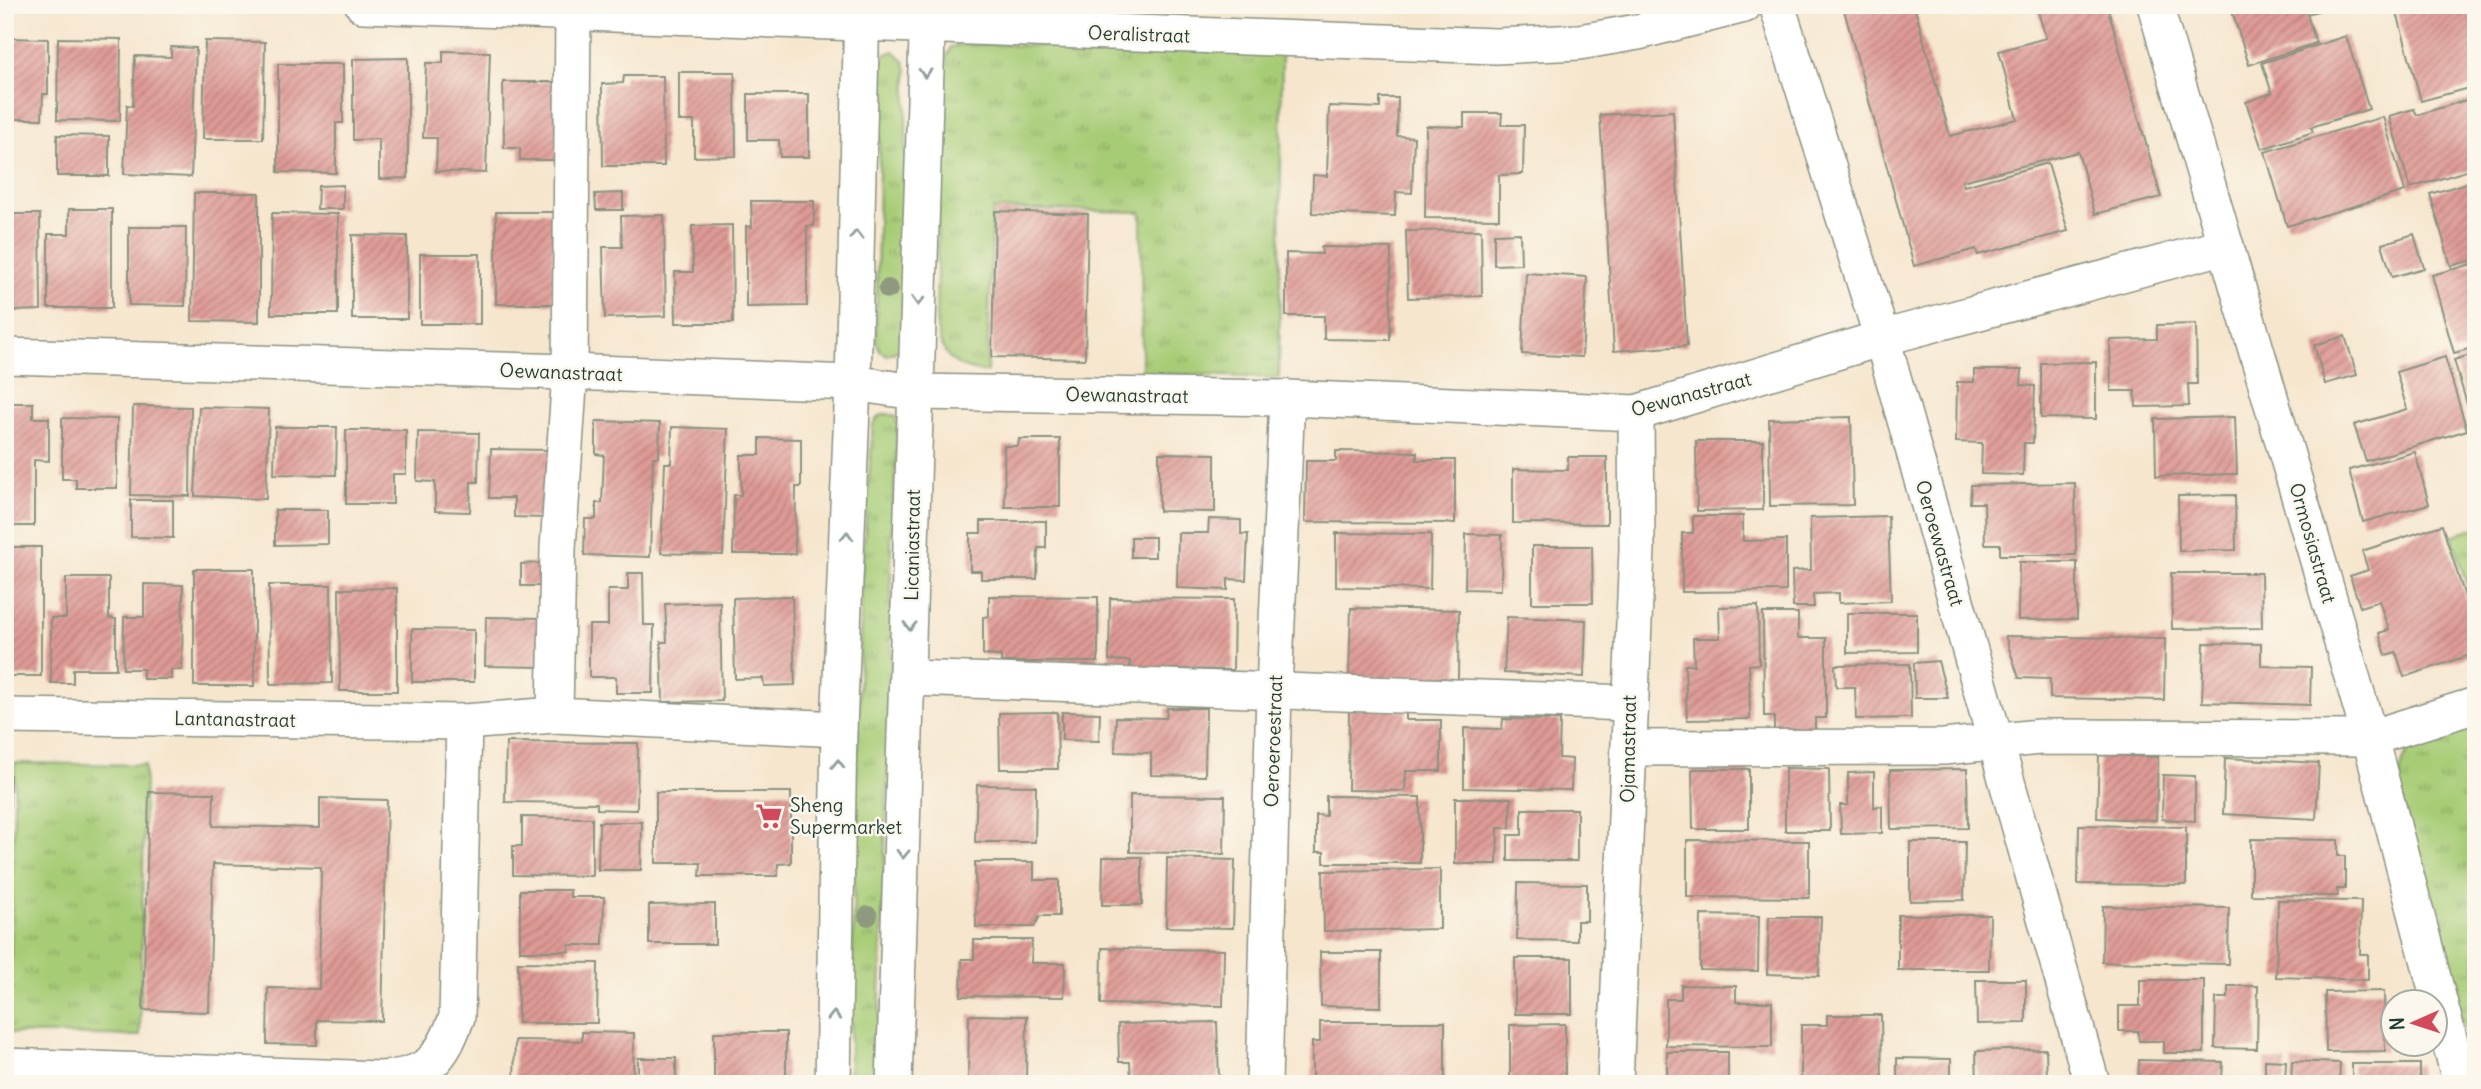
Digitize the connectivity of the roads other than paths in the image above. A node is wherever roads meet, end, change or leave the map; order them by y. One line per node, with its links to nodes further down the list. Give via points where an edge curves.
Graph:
1 (363, 5): 5 (street, Oeralistraat)
2 (1744, 5): 7 (street, Oeralistraat, via 1638,32 1496,46)
3 (1777, 5): 9 (street, Oeroewastraat)
4 (2155, 5): 8 (street, Ormosiastraat)
5 (573, 13): 6 (street, Oeralistraat); 11 (street)
6 (862, 14): 7 (street, Oeralistraat); 12 (street, one-way to 6)
7 (927, 15): 13 (street, Licaniastraat, one-way to 13)
8 (2226, 246): 9 (street, Oewanastraat); 24 (street, Ormosiastraat)
9 (1881, 338): 15 (street, Oewanastraat); 25 (street, Oeroewastraat)
10 (5, 356): 11 (street, Oewanastraat)
11 (570, 372): 12 (street, Oewanastraat); 20 (street, via 558,548)
12 (853, 383): 13 (street, Oewanastraat); 23 (street, one-way to 12)
13 (915, 391): 14 (street, Oewanastraat); 16 (street, Licaniastraat, one-way to 16)
14 (1287, 398): 15 (street, Oewanastraat); 17 (street, Oeroeroestraat)
15 (1636, 413): 18 (street, Ojamastraat, via 1637,549)
16 (909, 678): 17 (street); 30 (street, Licaniastraat, one-way to 30)
17 (1274, 689): 18 (street); 31 (street, Oeroeroestraat)
18 (1628, 703): 26 (street, Ojamastraat)
19 (2476, 705): 24 (street)
20 (555, 715): 22 (street, Lantanastraat); 23 (street, Lantanastraat)
21 (5, 716): 22 (street, Lantanastraat)
22 (464, 722): 28 (street, via 457,1017)
23 (839, 729): 29 (street, one-way to 23)
24 (2370, 738): 25 (street, via 2039,737); 34 (street, Ormosiastraat)
25 (1996, 742): 26 (street, via 1944,747); 33 (street, Oeroewastraat)
26 (1629, 748): 32 (street, Ojamastraat)
27 (5, 1066): 28 (street, via 380,1079)
28 (431, 1076)
29 (833, 1084)
30 (894, 1084)
31 (1264, 1084)
32 (1615, 1084)
33 (2092, 1084)
34 (2461, 1084)

